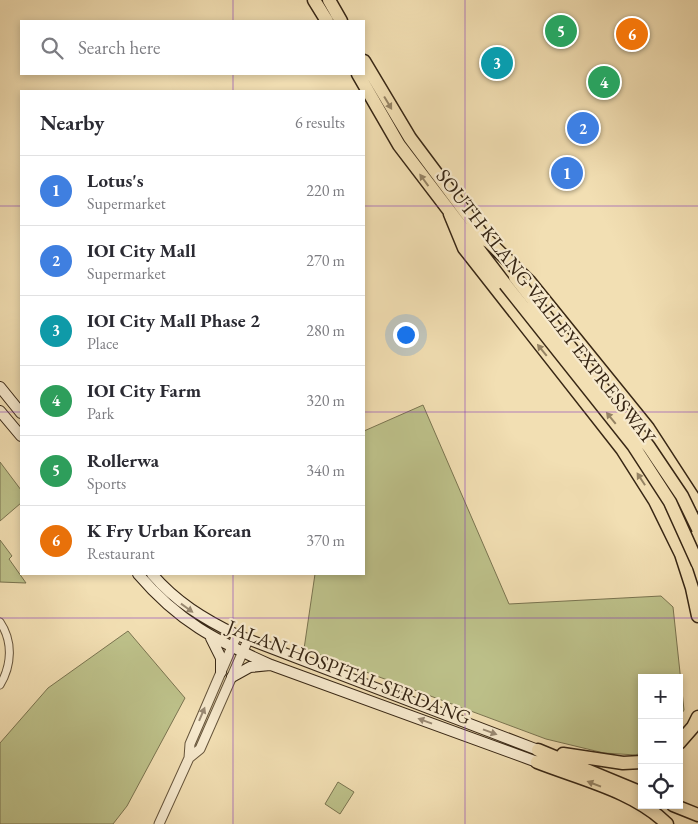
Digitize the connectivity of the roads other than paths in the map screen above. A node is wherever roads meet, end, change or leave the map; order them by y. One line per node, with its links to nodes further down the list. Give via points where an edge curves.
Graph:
1 (318, 2): 2 (highway); 3 (highway)
2 (327, 20)
3 (340, 20)
4 (365, 63): 7 (highway, SOUTH KLANG VALLEY EXPRESSWAY, one-way to 7, via 410,138)
5 (359, 75): 6 (highway, SOUTH KLANG VALLEY EXPRESSWAY, one-way to 5, via 399,145)
6 (450, 214): 8 (highway, SOUTH KLANG VALLEY EXPRESSWAY); 17 (highway, one-way to 6, via 622,449 464,248)
7 (482, 235): 8 (highway, SOUTH KLANG VALLEY EXPRESSWAY); 13 (highway, via 512,262 564,323)
8 (510, 280): 18 (highway, SOUTH KLANG VALLEY EXPRESSWAY, bridge, via 649,446 682,496); 19 (highway, SOUTH KLANG VALLEY EXPRESSWAY, one-way to 8, bridge, via 670,502 633,445)
9 (0, 387): 11 (main road)
10 (0, 411): 12 (main road)
11 (20, 412)
12 (20, 435)
13 (674, 465): 14 (highway); 15 (highway)
14 (698, 485)
15 (698, 506): 17 (street)
16 (698, 519): 17 (street)
17 (668, 525): 22 (highway, via 692,588)
18 (698, 529)
19 (698, 564)
20 (139, 575): 24 (main road, JALAN HOSPITAL SERDANG, via 173,610)
21 (153, 575): 25 (main road, JALAN HOSPITAL SERDANG, one-way to 25, via 187,607)
22 (698, 616)
23 (0, 622): 32 (street, via 10,650)
24 (210, 636): 27 (main road, JALAN HOSPITAL SERDANG); 30 (main road, via 221,658)
25 (237, 636): 26 (main road, JALAN HOSPITAL SERDANG); 27 (street)
26 (248, 640): 28 (street); 35 (main road, JALAN HOSPITAL SERDANG, one-way to 35)
27 (232, 648): 28 (main road, JALAN HOSPITAL SERDANG); 30 (street)
28 (243, 652): 29 (main road, JALAN HOSPITAL SERDANG); 31 (street)
29 (271, 665): 31 (main road, via 250,667); 35 (main road, JALAN HOSPITAL SERDANG, one-way to 29)
30 (221, 672): 36 (street, one-way to 30, via 190,744)
31 (232, 677): 36 (street, via 200,748)
32 (0, 685)
33 (698, 717): 34 (highway)
34 (683, 738)
35 (537, 756): 37 (highway, via 623,764); 38 (highway); 42 (highway, one-way to 35, via 630,798)
36 (190, 758): 41 (street)
37 (638, 762)
38 (638, 791)
39 (682, 809): 40 (highway)
40 (698, 816)
41 (160, 824)
42 (667, 824)

